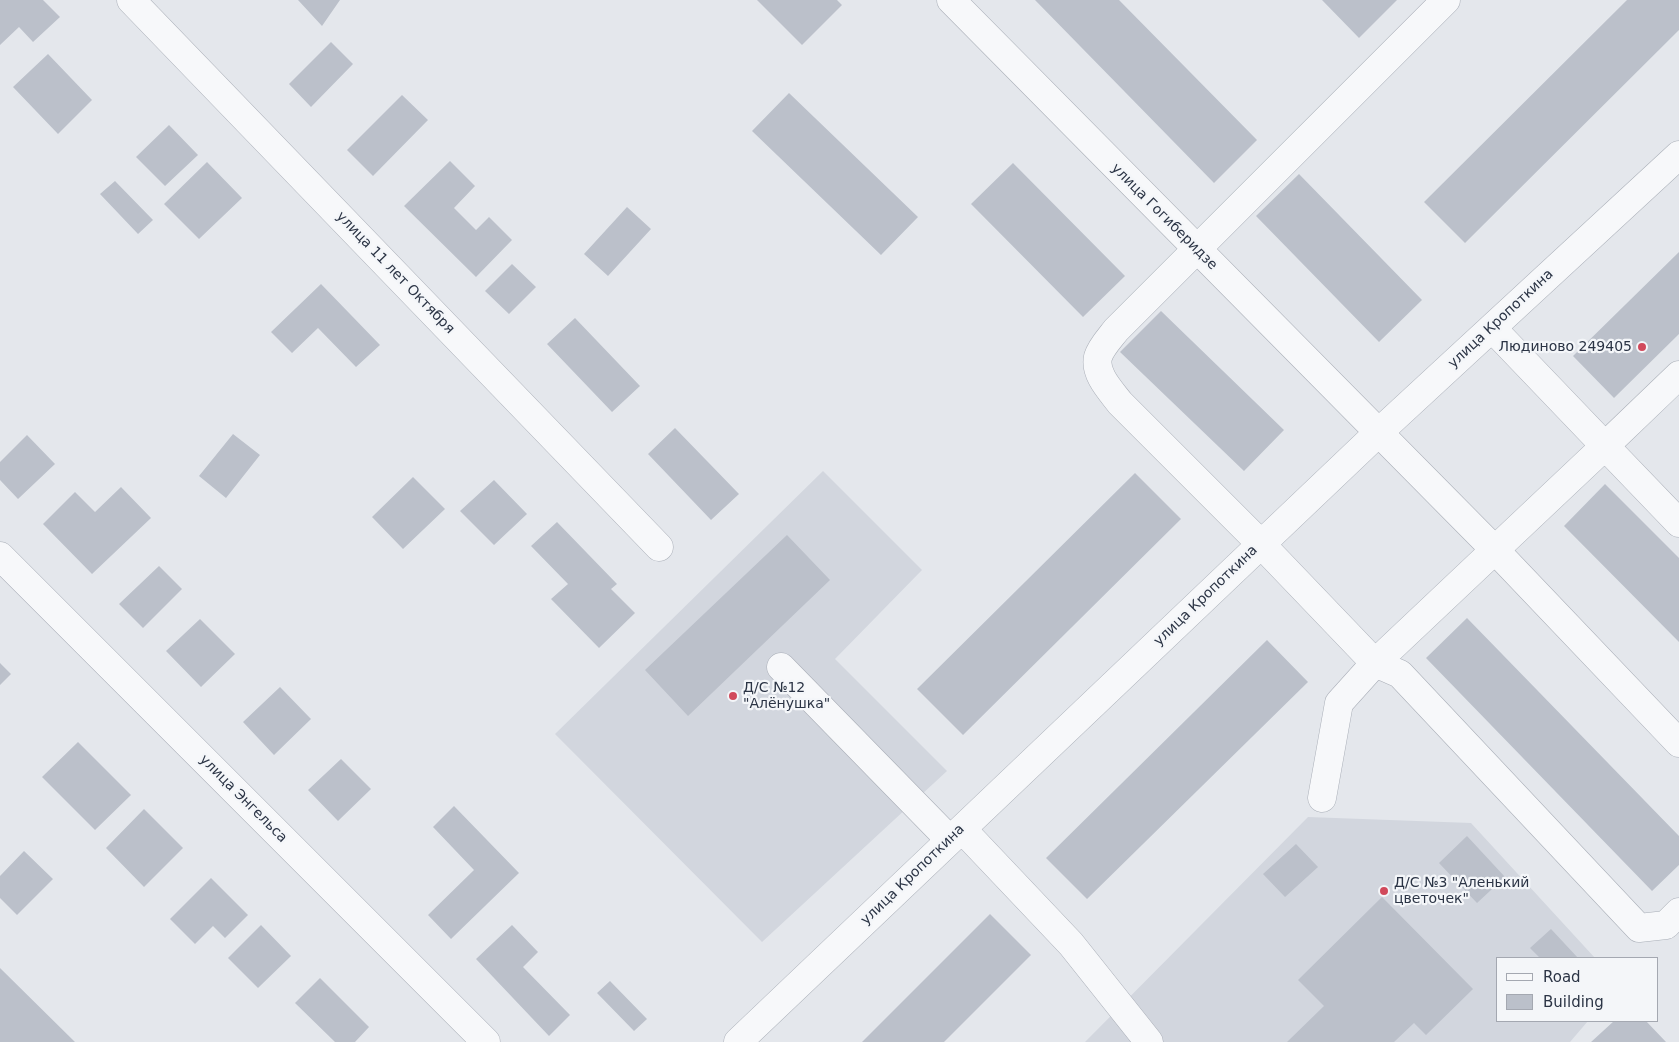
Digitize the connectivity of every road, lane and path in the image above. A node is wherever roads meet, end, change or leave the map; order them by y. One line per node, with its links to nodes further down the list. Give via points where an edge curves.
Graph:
1 (131, 0): 12 (street, улица 11 лет Октября)
2 (951, 0): 5 (street, улица Гогиберидзе)
3 (1446, 0): 5 (street)
4 (1679, 155): 6 (street, улица Кропоткина)
5 (1196, 249): 8 (street, улица Гогиберидзе); 11 (street, via 1116,330 1098,358 1099,371 1120,403)
6 (1492, 328): 8 (street, улица Кропоткина); 9 (street)
7 (1679, 375): 9 (street)
8 (1378, 433): 11 (street, улица Кропоткина); 13 (street, улица Гогиберидзе)
9 (1605, 446): 10 (street); 13 (street)
10 (1679, 523)
11 (1261, 544): 15 (street); 19 (street, улица Кропоткина)
12 (659, 547)
13 (1494, 550): 15 (street); 17 (street, улица Гогиберидзе)
14 (0, 556): 21 (street, улица Энгельса)
15 (1375, 663): 18 (street, via 1339,703); 20 (street, via 1400,674 1639,928 1666,924)
16 (780, 668): 19 (street)
17 (1679, 743)
18 (1322, 798)
19 (956, 834): 22 (street, улица Кропоткина); 23 (street, via 1071,944)
20 (1679, 912)
21 (486, 1042)
22 (738, 1042)
23 (1149, 1042)

